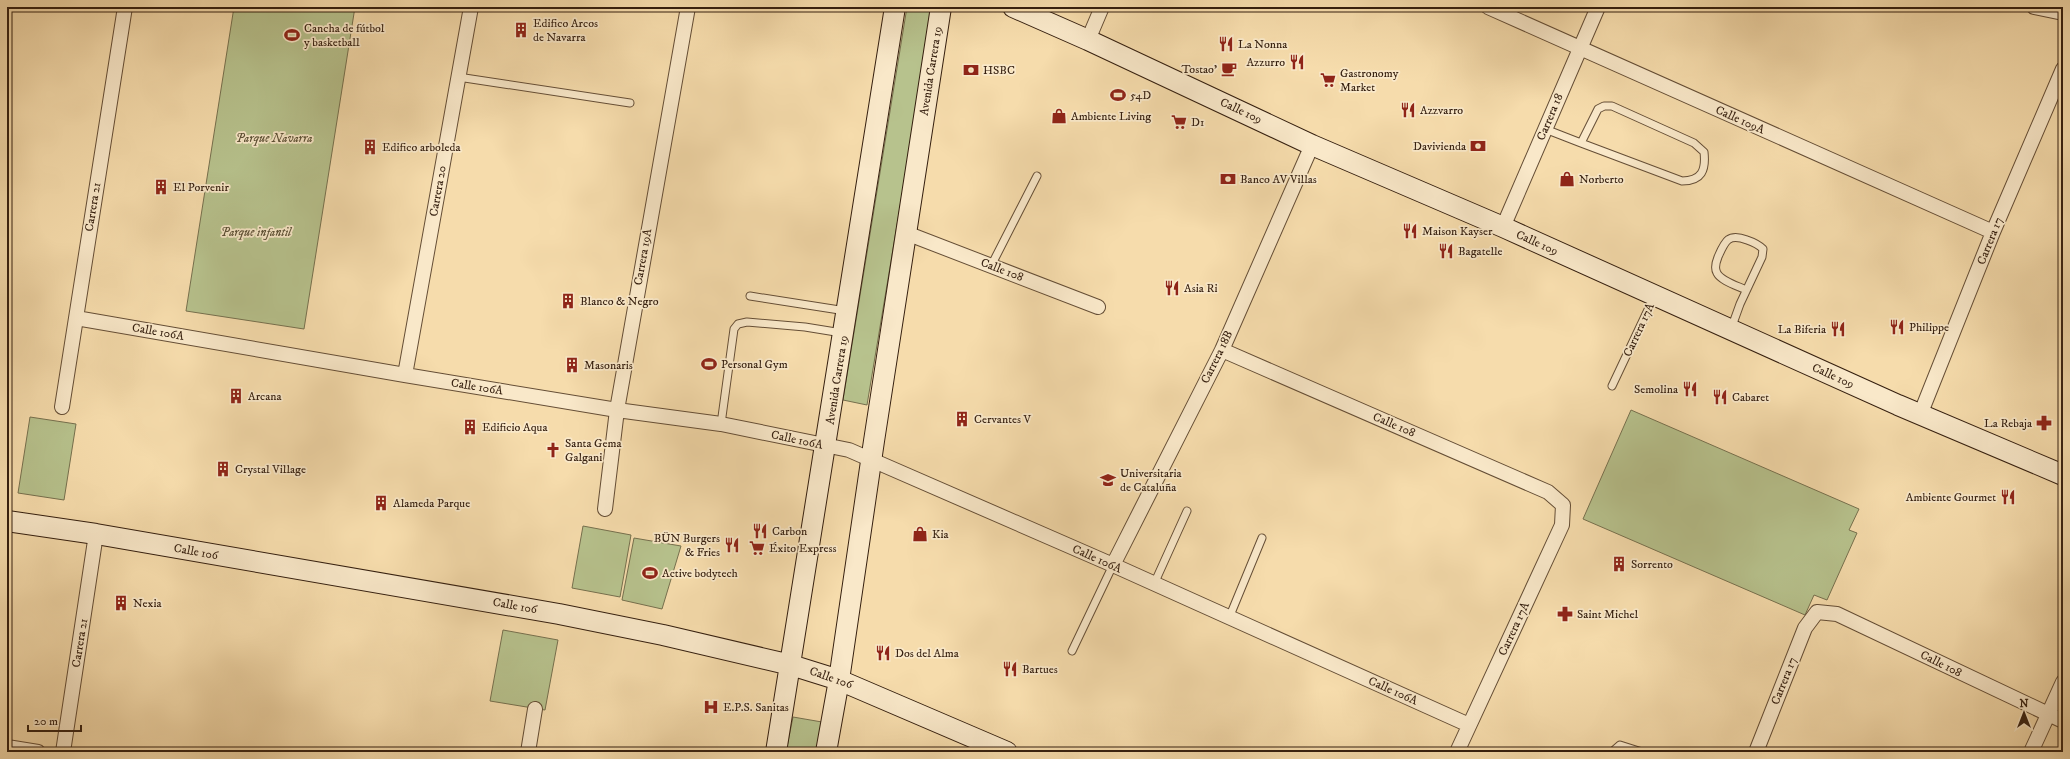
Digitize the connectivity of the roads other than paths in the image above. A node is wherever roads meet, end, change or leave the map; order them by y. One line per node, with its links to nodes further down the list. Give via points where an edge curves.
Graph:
1 (125, 7): 30 (street, Carrera 21)
2 (471, 7): 15 (street, Carrera 20)
3 (688, 7): 37 (street, Carrera 19A)
4 (895, 7): 29 (main road, Avenida Carrera 19)
5 (941, 7): 23 (main road, Avenida Carrera 19)
6 (1013, 7): 12 (main road, Calle 109)
7 (1102, 7): 12 (street)
8 (1488, 7): 13 (street, Calle 109A)
9 (1598, 7): 13 (street, Carrera 18)
10 (2034, 7): 11 (street)
11 (2063, 13)
12 (1088, 40): 19 (main road, Calle 109)
13 (1579, 48): 17 (street, Carrera 18); 22 (street, Calle 109A)
14 (2063, 69): 22 (street, Carrera 17)
15 (458, 77): 16 (lane); 34 (street, Carrera 20)
16 (630, 103)
17 (1545, 129): 18 (lane); 21 (street, Carrera 18)
18 (1581, 143): 18 (lane, via 1682,181 1691,181 1700,176 1705,164 1704,152 1694,143 1612,106 1598,109)
19 (1312, 145): 21 (main road, Calle 109); 33 (street, Carrera 18B)
20 (1037, 176): 24 (lane)
21 (1503, 227): 27 (main road, Calle 109)
22 (1993, 232): 38 (street, Carrera 17)
23 (906, 233): 24 (street, Calle 108); 41 (main road, Avenida Carrera 19)
24 (991, 266): 28 (street, Calle 108)
25 (1746, 290): 25 (lane, via 1722,278 1716,272 1723,244 1737,236 1759,244 1763,249 1762,257); 31 (lane)
26 (750, 296): 29 (lane)
27 (1655, 296): 31 (main road, Calle 109); 35 (lane, Carrera 17A)
28 (1098, 307)
29 (848, 311): 32 (main road, Avenida Carrera 19)
30 (76, 318): 34 (street, Calle 106A); 36 (street, Carrera 21)
31 (1731, 330): 38 (main road, Calle 109)
32 (844, 334): 39 (lane, via 805,327 747,322 738,324 734,328); 40 (main road, Avenida Carrera 19)
33 (1222, 350): 43 (street, Calle 108, via 1548,492); 49 (street, Carrera 18B)
34 (405, 376): 37 (street, Calle 106A)
35 (1612, 386)
36 (62, 407)
37 (617, 410): 39 (street, Calle 106A); 44 (street, Carrera 19A)
38 (1920, 415): 42 (main road, Calle 109)
39 (721, 424): 40 (street, Calle 106A)
40 (826, 446): 41 (street, Calle 106A, via 849,450); 54 (main road, Avenida Carrera 19)
41 (871, 459): 49 (street, Calle 106A); 55 (main road, Avenida Carrera 19)
42 (2063, 475)
43 (1563, 505): 60 (street, Carrera 17A, via 1562,525)
44 (605, 509)
45 (1187, 511): 50 (lane)
46 (7, 521): 47 (main road, Calle 106)
47 (96, 534): 54 (main road, Calle 106, via 559,614); 63 (street, Carrera 21)
48 (1262, 538): 52 (lane)
49 (1113, 566): 50 (street, Calle 106A); 53 (lane)
50 (1154, 584): 52 (street, Calle 106A)
51 (1817, 612): 58 (street, Calle 108, via 1837,614); 71 (street, Carrera 17, via 1805,628)
52 (1228, 618): 60 (street, Calle 106A)
53 (1072, 651)
54 (791, 665): 55 (main road, Calle 106); 65 (main road, Avenida Carrera 19)
55 (839, 680): 66 (main road, Avenida Carrera 19); 67 (main road, Calle 106)
56 (2063, 682): 58 (street)
57 (535, 709): 64 (street)
58 (2049, 716): 59 (street, Calle 108); 72 (street)
59 (2063, 722)
60 (1469, 726): 68 (street, Carrera 17A)
61 (7, 746): 62 (street)
62 (38, 752)
63 (63, 752)
64 (528, 752)
65 (776, 752)
66 (826, 752)
67 (1007, 752)
68 (1457, 752)
69 (1612, 752): 70 (lane, via 1620,745)
70 (1642, 752)
71 (1756, 752)
72 (2031, 752)

